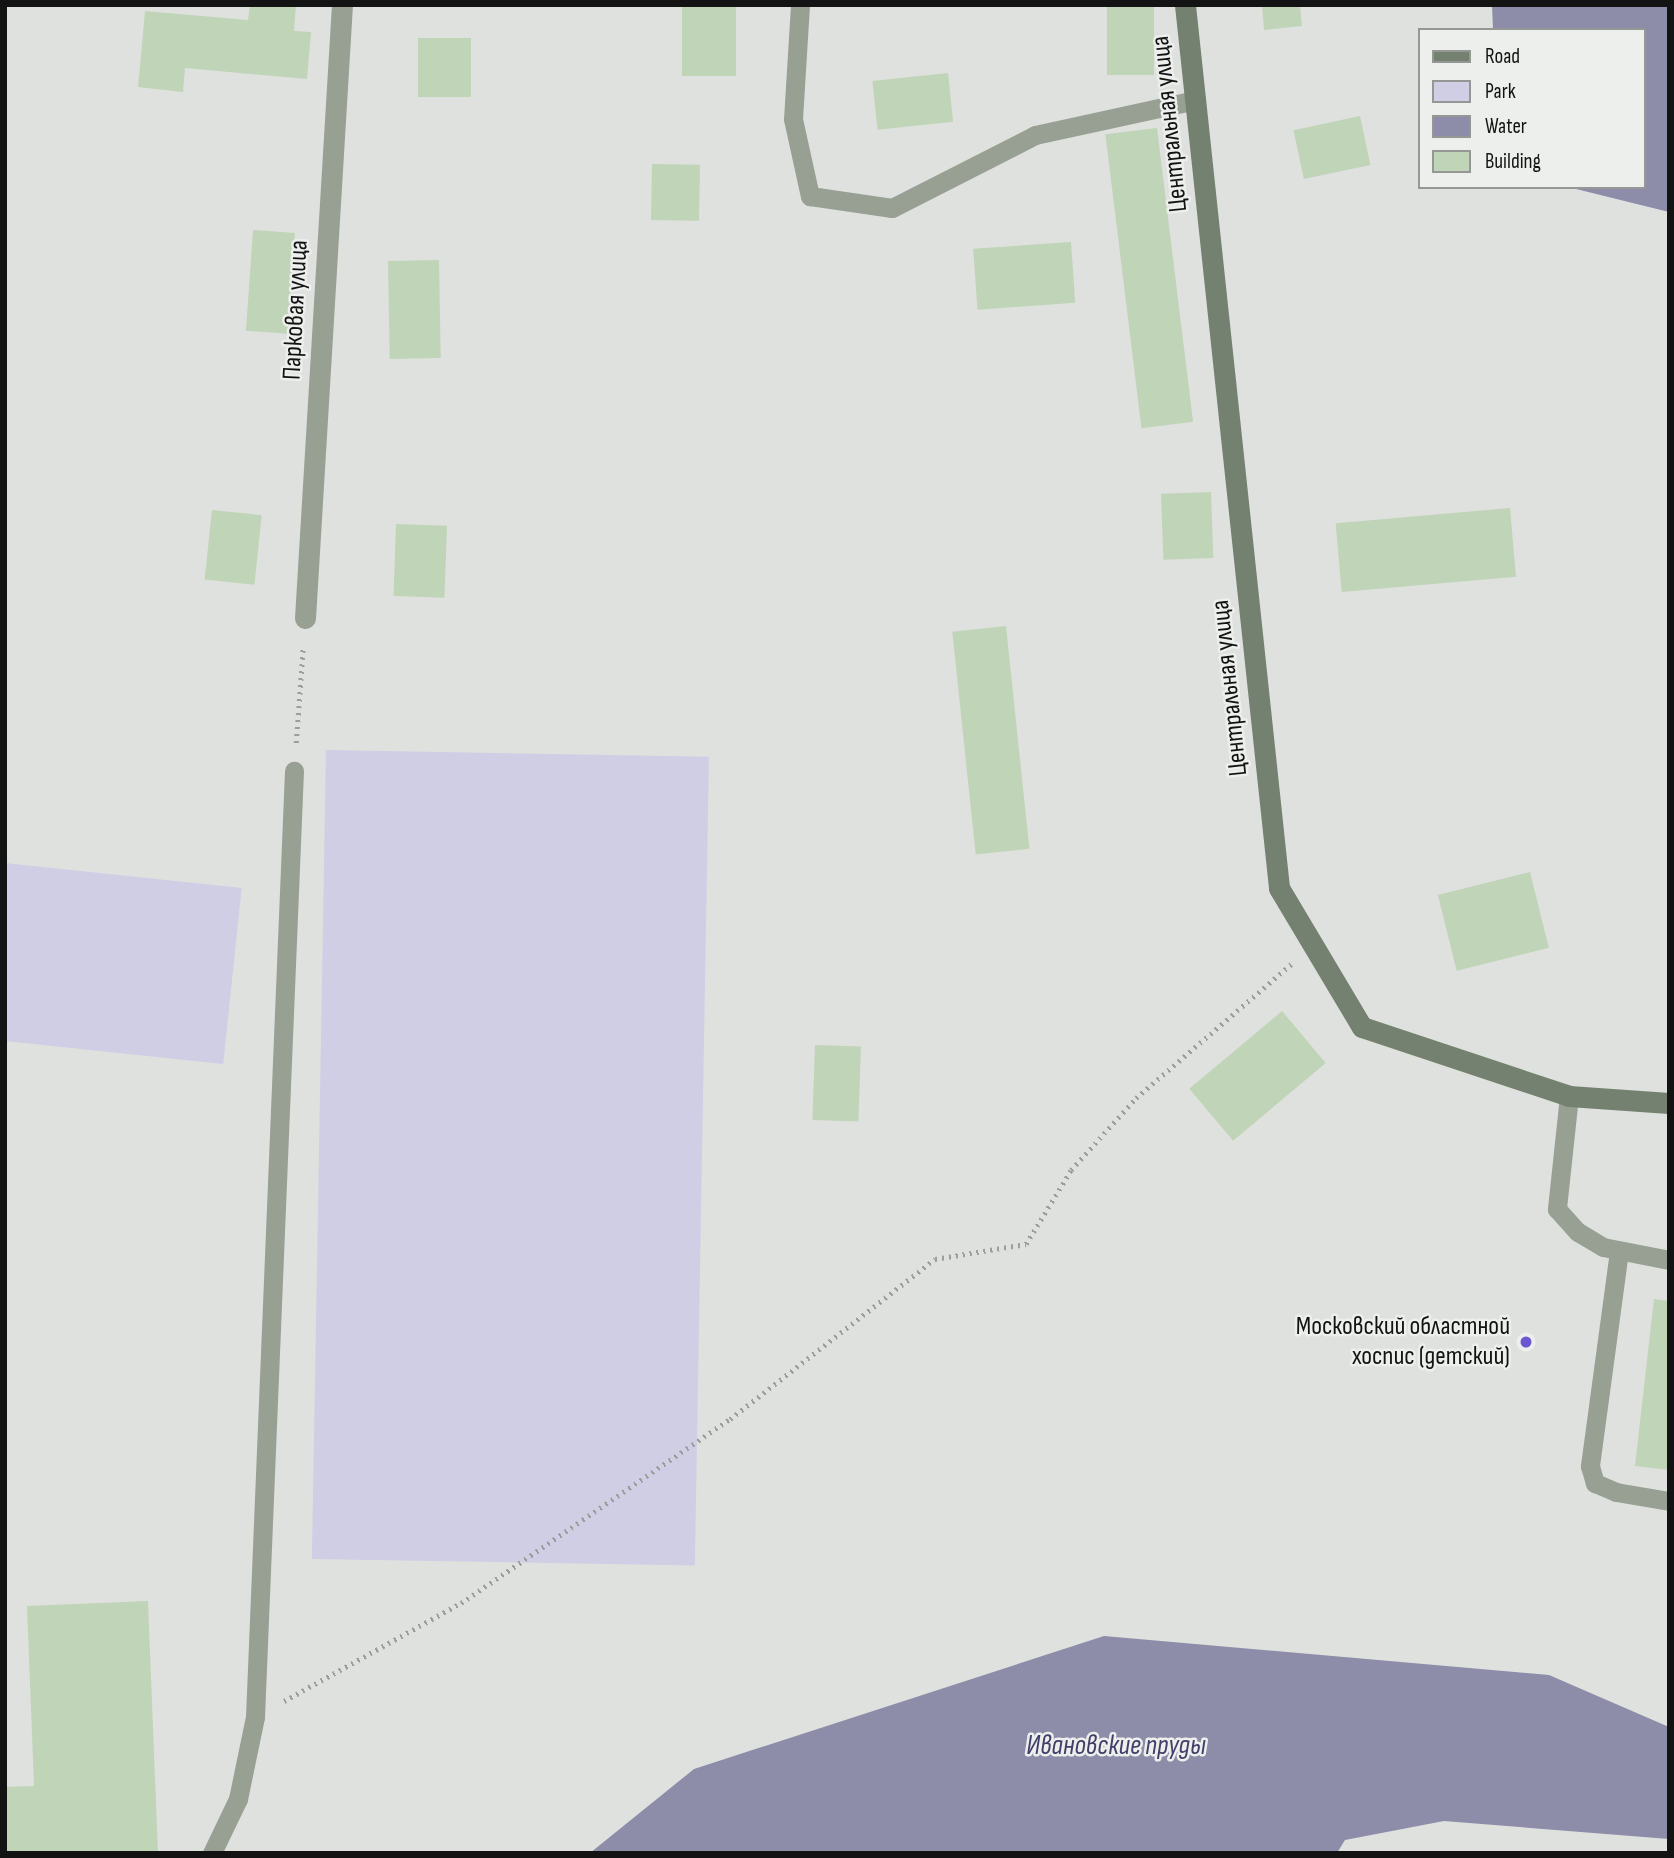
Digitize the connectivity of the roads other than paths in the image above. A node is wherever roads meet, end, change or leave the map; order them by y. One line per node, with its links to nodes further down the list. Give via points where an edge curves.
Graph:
1 (342, 5): 5 (street, Парковая улица)
2 (800, 5): 4 (lane, via 793,119 810,196 892,208 1035,135)
3 (1185, 5): 4 (street, Центральная улица)
4 (1196, 100): 7 (street, Центральная улица, via 1279,888 1362,1027)
5 (305, 618)
6 (294, 771): 12 (lane, via 255,1717 238,1799)
7 (1569, 1096): 8 (street, Центральная улица); 9 (lane, via 1557,1209 1578,1232 1602,1247)
8 (1669, 1103)
9 (1619, 1251): 10 (lane); 11 (lane, via 1590,1466 1595,1483 1616,1492)
10 (1669, 1260)
11 (1669, 1501)
12 (212, 1853)

